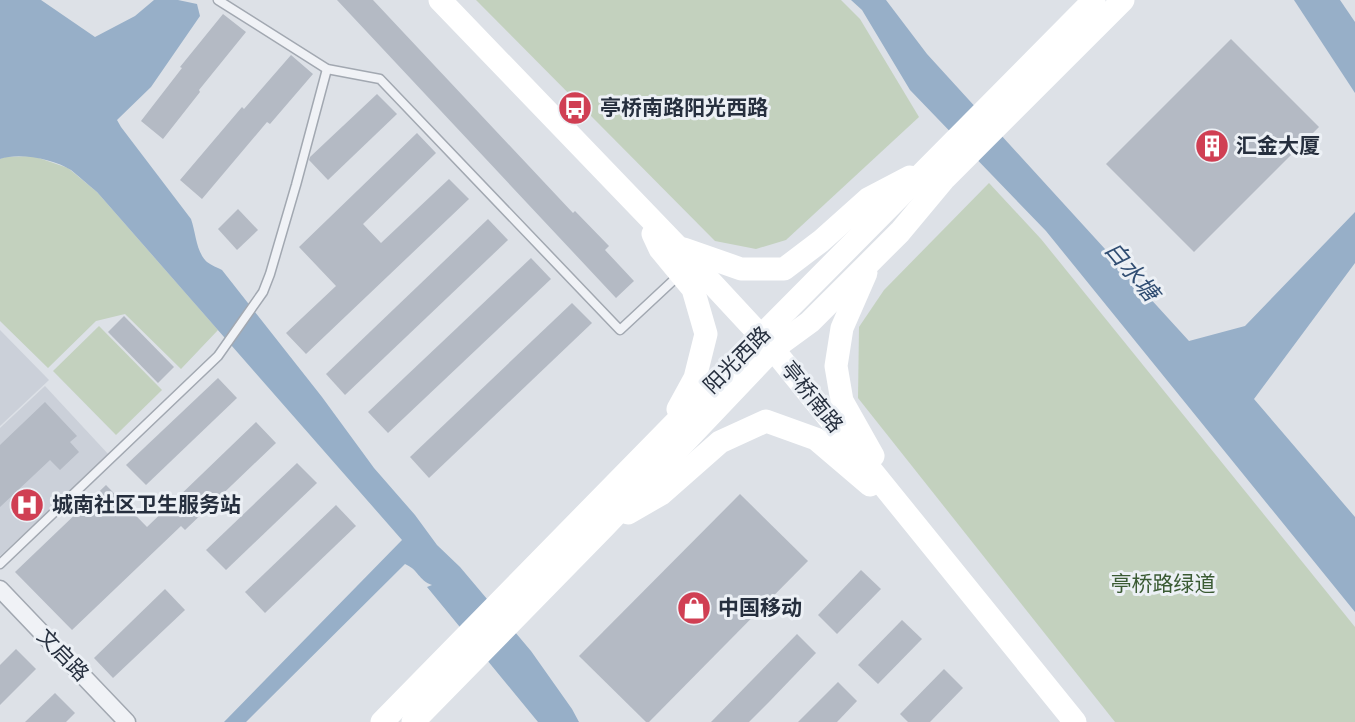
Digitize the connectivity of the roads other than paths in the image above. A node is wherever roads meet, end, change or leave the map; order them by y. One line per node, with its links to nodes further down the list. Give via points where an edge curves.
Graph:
1 (218, 0): 5 (lane)
2 (440, 0): 8 (street, 亭桥南路)
3 (1094, 0): 6 (street, 阳光西路)
4 (1123, 0): 6 (street, 阳光西路)
5 (327, 69): 11 (lane, via 380,79 620,330); 16 (lane, via 263,292 218,356)
6 (1015, 94): 7 (street, 阳光西路)
7 (938, 172): 9 (street, via 868,199 784,269 741,269); 10 (street, 阳光西路, via 900,232); 12 (street, 阳光西路)
8 (642, 209): 9 (street, 亭桥南路); 11 (street, via 660,249)
9 (678, 247): 12 (street, 亭桥南路)
10 (872, 260): 12 (street, 阳光西路, via 810,322); 14 (street, via 842,328 836,366 842,401)
11 (680, 274): 13 (street, via 693,289 706,334 695,378)
12 (767, 343): 13 (street, 阳光西路); 14 (street, 亭桥南路); 15 (street, 阳光西路)
13 (664, 434): 18 (street, 阳光西路)
14 (912, 521): 15 (street, via 816,439 766,421 720,442 661,494); 23 (street, 亭桥南路)
15 (604, 527): 18 (street, 阳光西路)
16 (0, 564)
17 (0, 589): 20 (street, 文启路)
18 (513, 604): 19 (street, 阳光西路)
19 (460, 658): 21 (street, 阳光西路); 22 (street, 阳光西路)
20 (127, 722)
21 (382, 722)
22 (413, 722)
23 (1075, 722)

